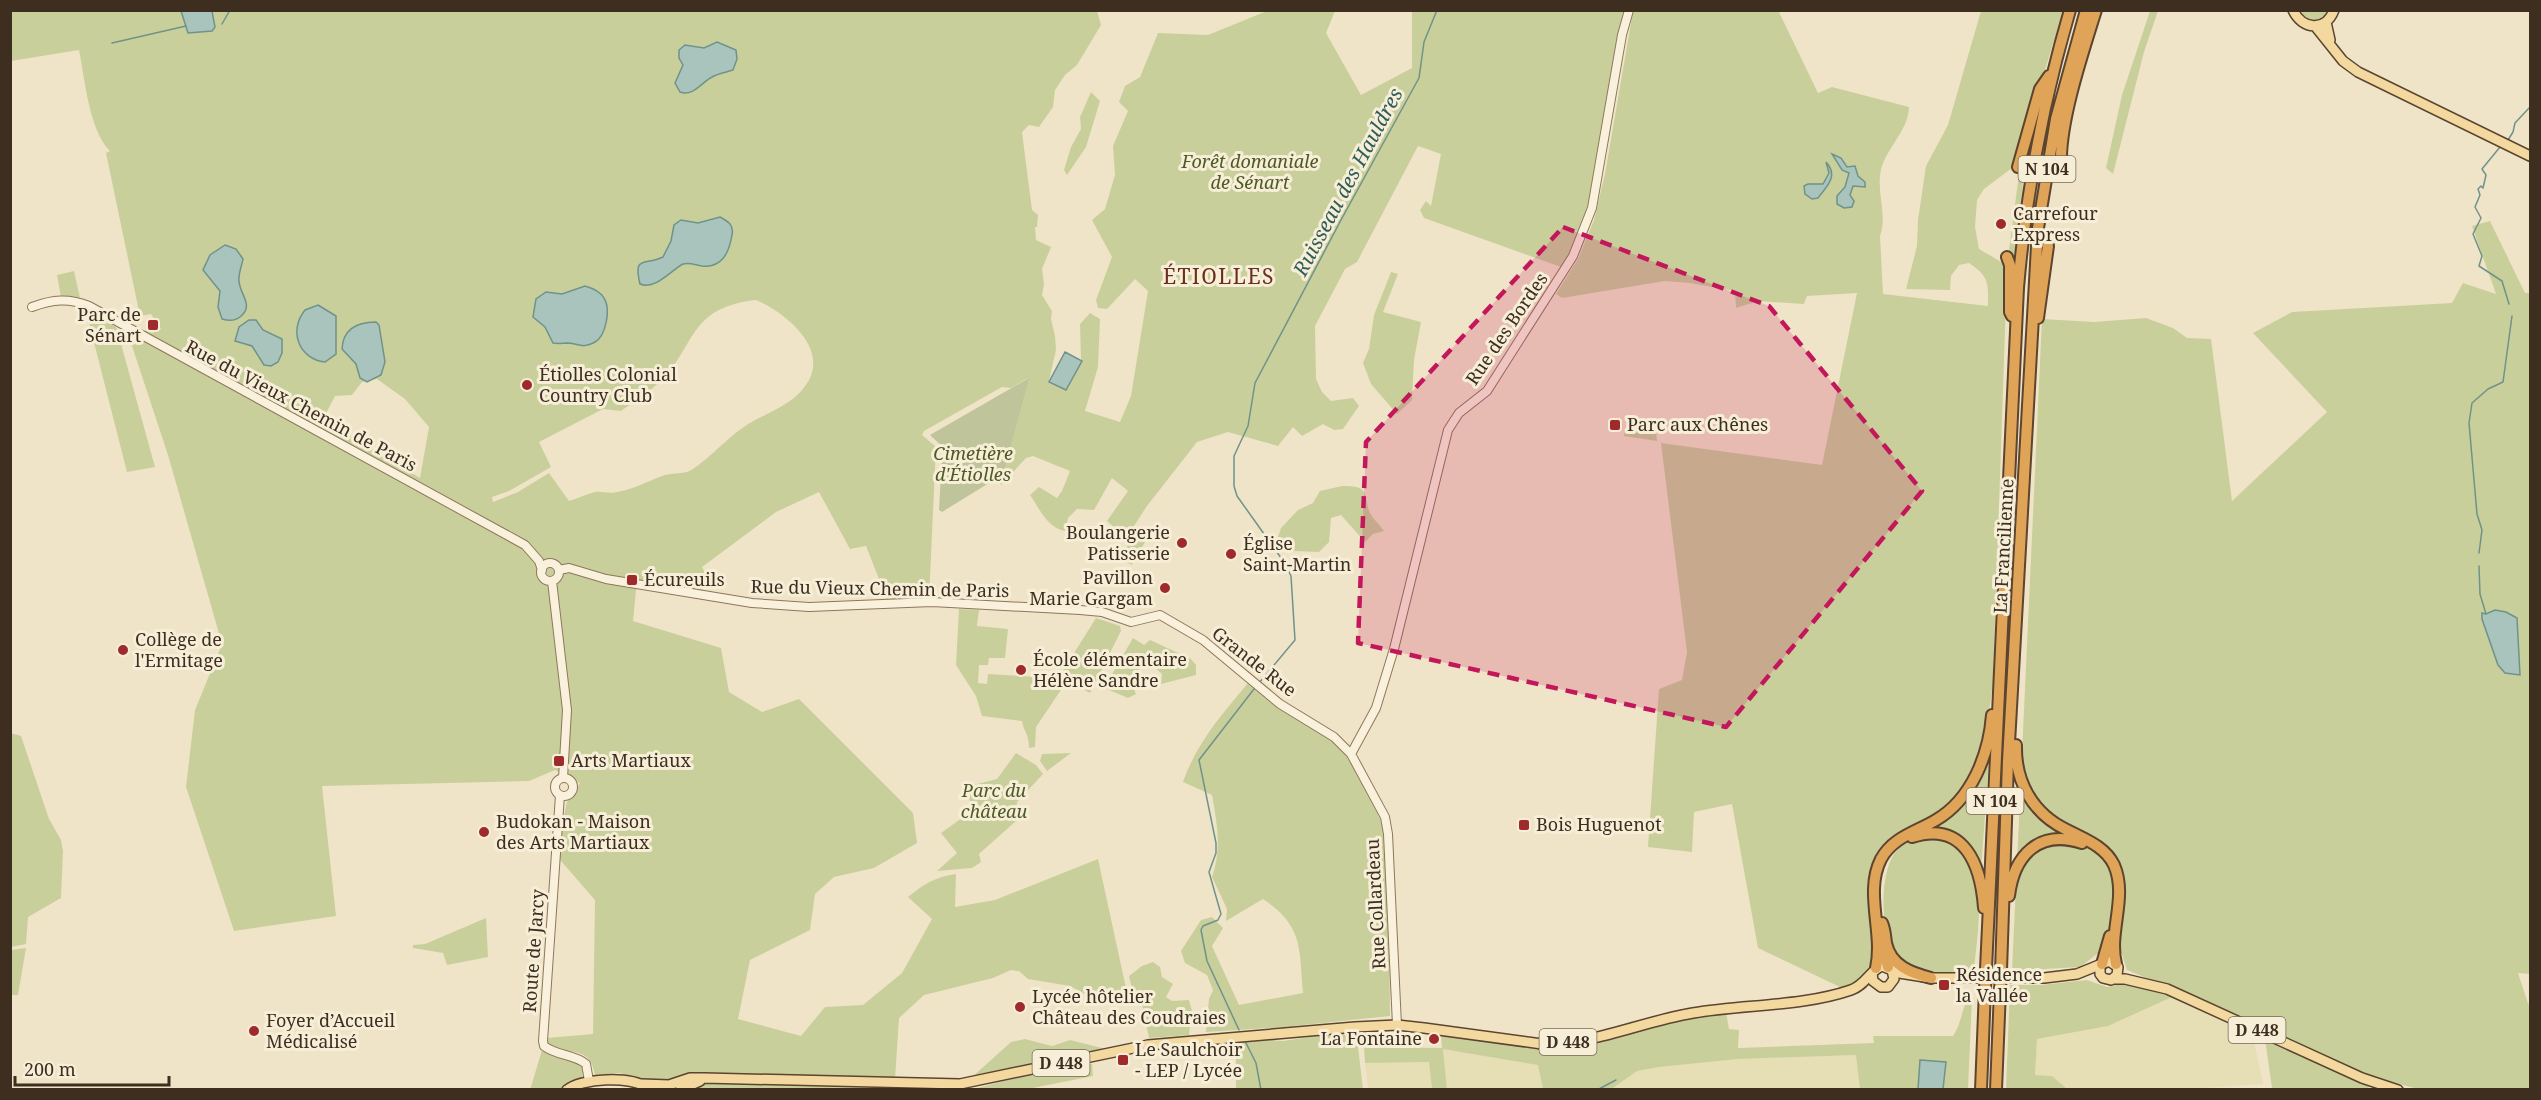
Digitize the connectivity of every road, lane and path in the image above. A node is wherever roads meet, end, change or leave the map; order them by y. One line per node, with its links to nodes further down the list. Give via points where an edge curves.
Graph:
1 (1629, 10): 25 (street, Rue des Bordes, via 1587,226 1573,256 1487,391 1459,413 1448,430 1394,649 1376,708)
2 (2070, 10): 9 (highway, La Francilienne / N 104)
3 (2086, 10): 18 (highway, La Francilienne / N 104, via 2046,171)
4 (2096, 10): 12 (highway, via 2061,142)
5 (2293, 10): 8 (main road, via 2301,22)
6 (2334, 10): 7 (main road)
7 (2326, 22): 8 (main road); 10 (main road, via 2329,39 2359,69)
8 (2315, 26): 10 (main road, via 2343,62 2358,72)
9 (2053, 71): 13 (highway, via 2040,89); 17 (highway, La Francilienne / N 104, via 2030,179)
10 (2506, 142): 11 (main road)
11 (2530, 154)
12 (2061, 162)
13 (2018, 167)
14 (2048, 246): 18 (highway, via 2039,316)
15 (2007, 257): 17 (highway, via 2010,312)
16 (32, 307): 19 (street, Rue du Vieux Chemin de Paris, via 67,299 89,306 525,545)
17 (2017, 324): 23 (highway, La Francilienne / N 104)
18 (2031, 331): 24 (highway, La Francilienne / N 104)
19 (542, 570): 20 (street, via 550,563); 21 (street, via 544,578)
20 (559, 570): 21 (street); 22 (street, Rue du Vieux Chemin de Paris, via 569,568 606,579 752,603 809,607 936,603 1080,610 1102,612)
21 (552, 580): 26 (street, via 567,710)
22 (1131, 622): 25 (street, Grande Rue, via 1160,615 1203,640 1266,694 1334,737)
23 (1999, 683): 29 (highway, La Francilienne / N 104); 33 (highway, via 1985,753 1966,790 1937,820 1891,845 1879,863 1874,885 1879,950)
24 (2012, 712): 28 (highway, La Francilienne / N 104); 32 (highway, via 2019,777 2034,806 2054,823 2100,848 2115,866 2120,887 2114,946)
25 (1351, 754): 40 (street, Rue Collardeau, via 1385,817)
26 (563, 778): 27 (street, via 555,787); 27 (street, via 570,780 573,789 569,795)
27 (560, 795): 42 (street, Route de Jarcy, via 543,1041 554,1052 582,1061 588,1068)
28 (2003, 919): 31 (highway, via 2013,873 2029,850 2059,838 2089,846 2109,864 2115,883 2110,933); 47 (highway, La Francilienne / N 104, bridge)
29 (1989, 920): 30 (highway, via 1984,912 1980,874 1970,854 1954,840 1930,834 1900,844 1882,867); 46 (highway, La Francilienne / N 104, bridge)
30 (1882, 923): 34 (highway); 35 (highway, via 1889,951 1899,965)
31 (2101, 965): 32 (main road, via 2109,961); 35 (main road, via 2077,974 2044,978); 36 (main road, via 2100,974)
32 (2117, 966): 36 (main road, via 2117,975); 37 (main road, D 448)
33 (1874, 971): 34 (main road, via 1882,966); 38 (main road, via 1873,981); 39 (main road)
34 (1891, 974): 35 (main road); 36 (main road, D 448, via 1904,980 2051,982 2088,976); 38 (main road, via 1888,987)
35 (1931, 978)
36 (2108, 979): 37 (main road, D 448)
37 (2136, 982): 48 (main road, D 448, via 2179,994 2362,1078)
38 (1881, 987): 39 (main road, D 448)
39 (1858, 988): 40 (main road, D 448, via 1787,1003 1693,1013 1565,1043 1542,1044)
40 (1396, 1025): 41 (main road, D 448, via 1129,1048 960,1084)
41 (723, 1078): 43 (main road, D 448, via 690,1078); 45 (main road, D 448)
42 (589, 1081): 43 (main road, via 633,1081); 44 (main road)
43 (644, 1087)
44 (567, 1089)
45 (680, 1089)
46 (1981, 1089)
47 (1996, 1089)
48 (2398, 1089)

